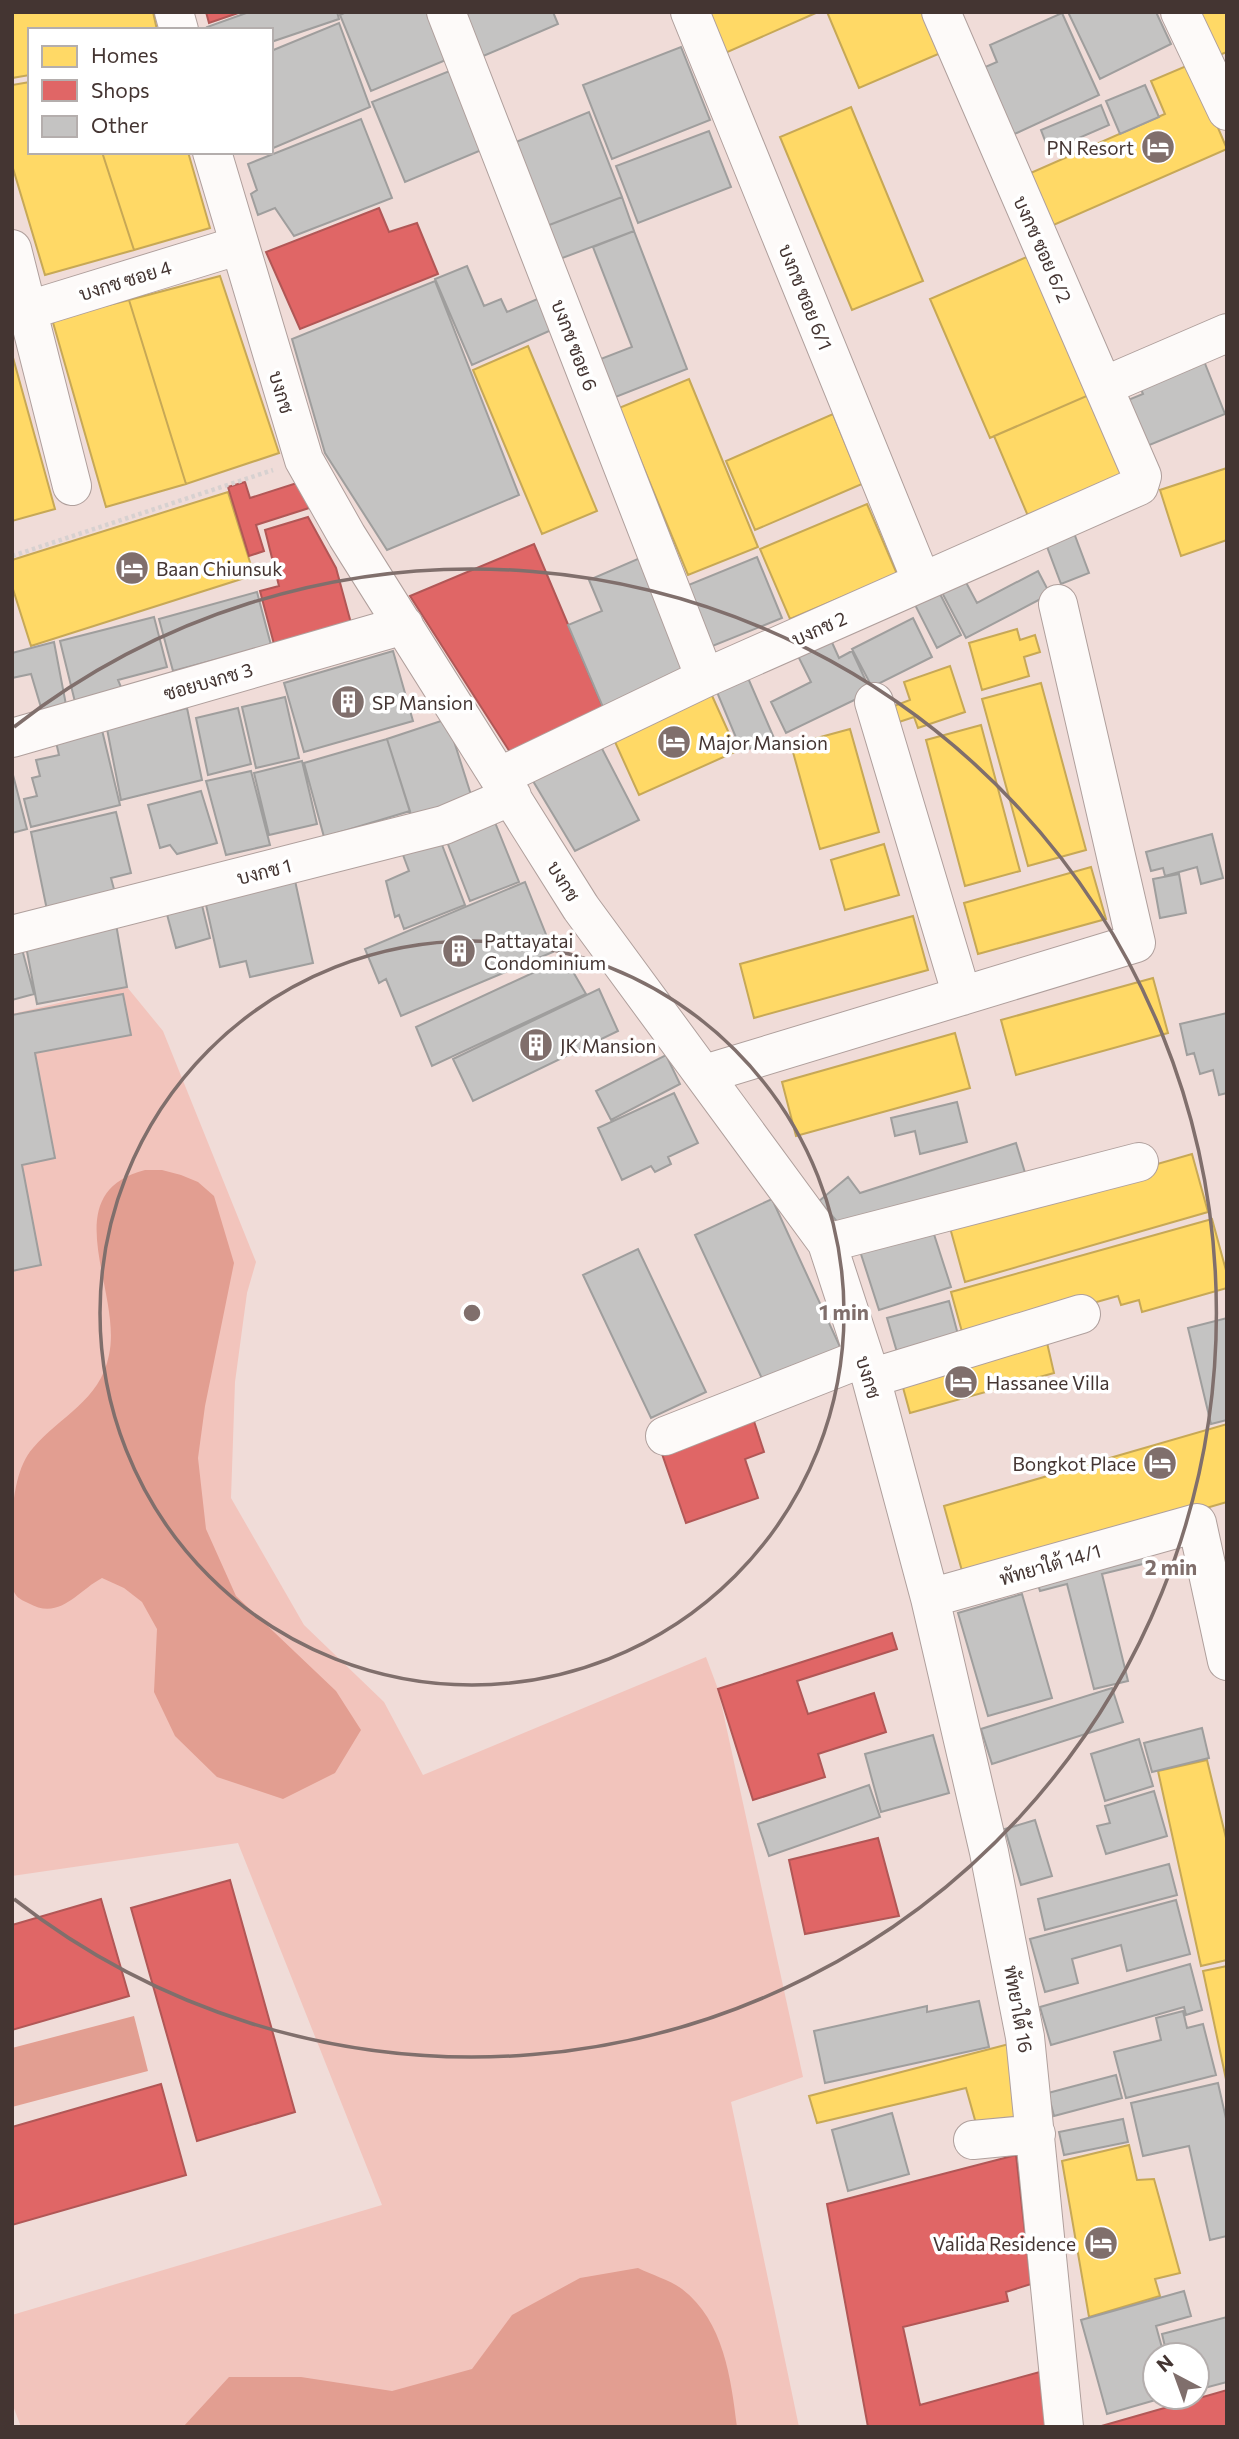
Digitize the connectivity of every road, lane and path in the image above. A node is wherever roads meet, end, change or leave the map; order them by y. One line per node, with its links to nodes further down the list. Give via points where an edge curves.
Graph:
1 (446, 12): 19 (street, บงกช ซอย 6)
2 (690, 12): 16 (street, บงกช ซอย 6/1)
3 (941, 12): 11 (street, บงกช ซอย 6/2)
4 (1180, 12): 5 (street)
5 (1227, 111)
6 (213, 154): 7 (street, บงกช)
7 (237, 246): 9 (street, บงกช ซอย 4); 12 (street, บงกช)
8 (12, 249): 9 (street)
9 (21, 311): 13 (street)
10 (1227, 333): 11 (street)
11 (1104, 386): 14 (street, บงกช ซอย 6/2, via 1142,475)
12 (303, 460): 15 (path); 18 (street, บงกช)
13 (72, 486)
14 (1139, 486): 16 (street, บงกช 2)
15 (12, 556)
16 (922, 582): 19 (street, บงกช 2)
17 (1058, 604): 24 (street, via 1136,943)
18 (404, 625): 21 (street, ซอยบงกช 3); 22 (street, บงกช)
19 (705, 678): 22 (street, บงกช 2)
20 (874, 702): 24 (street)
21 (12, 737)
22 (506, 786): 23 (street, บงกช 1, via 444,825); 25 (street, บงกช, via 581,908)
23 (12, 934)
24 (962, 996): 25 (street)
25 (705, 1073): 27 (street, บงกช)
26 (1139, 1162): 27 (street)
27 (827, 1243): 29 (street, บงกช)
28 (1081, 1314): 29 (street)
29 (867, 1368): 30 (street); 31 (street, บงกช)
30 (665, 1436)
31 (930, 1598): 32 (street, พัทยาใต้ 14/1, via 1197,1523); 33 (street, พัทยาใต้ 16, via 992,1865 1025,2036)
32 (1227, 1661)
33 (1036, 2134): 34 (street); 35 (street, พัทยาใต้ 16)
34 (973, 2140)
35 (1064, 2427)

